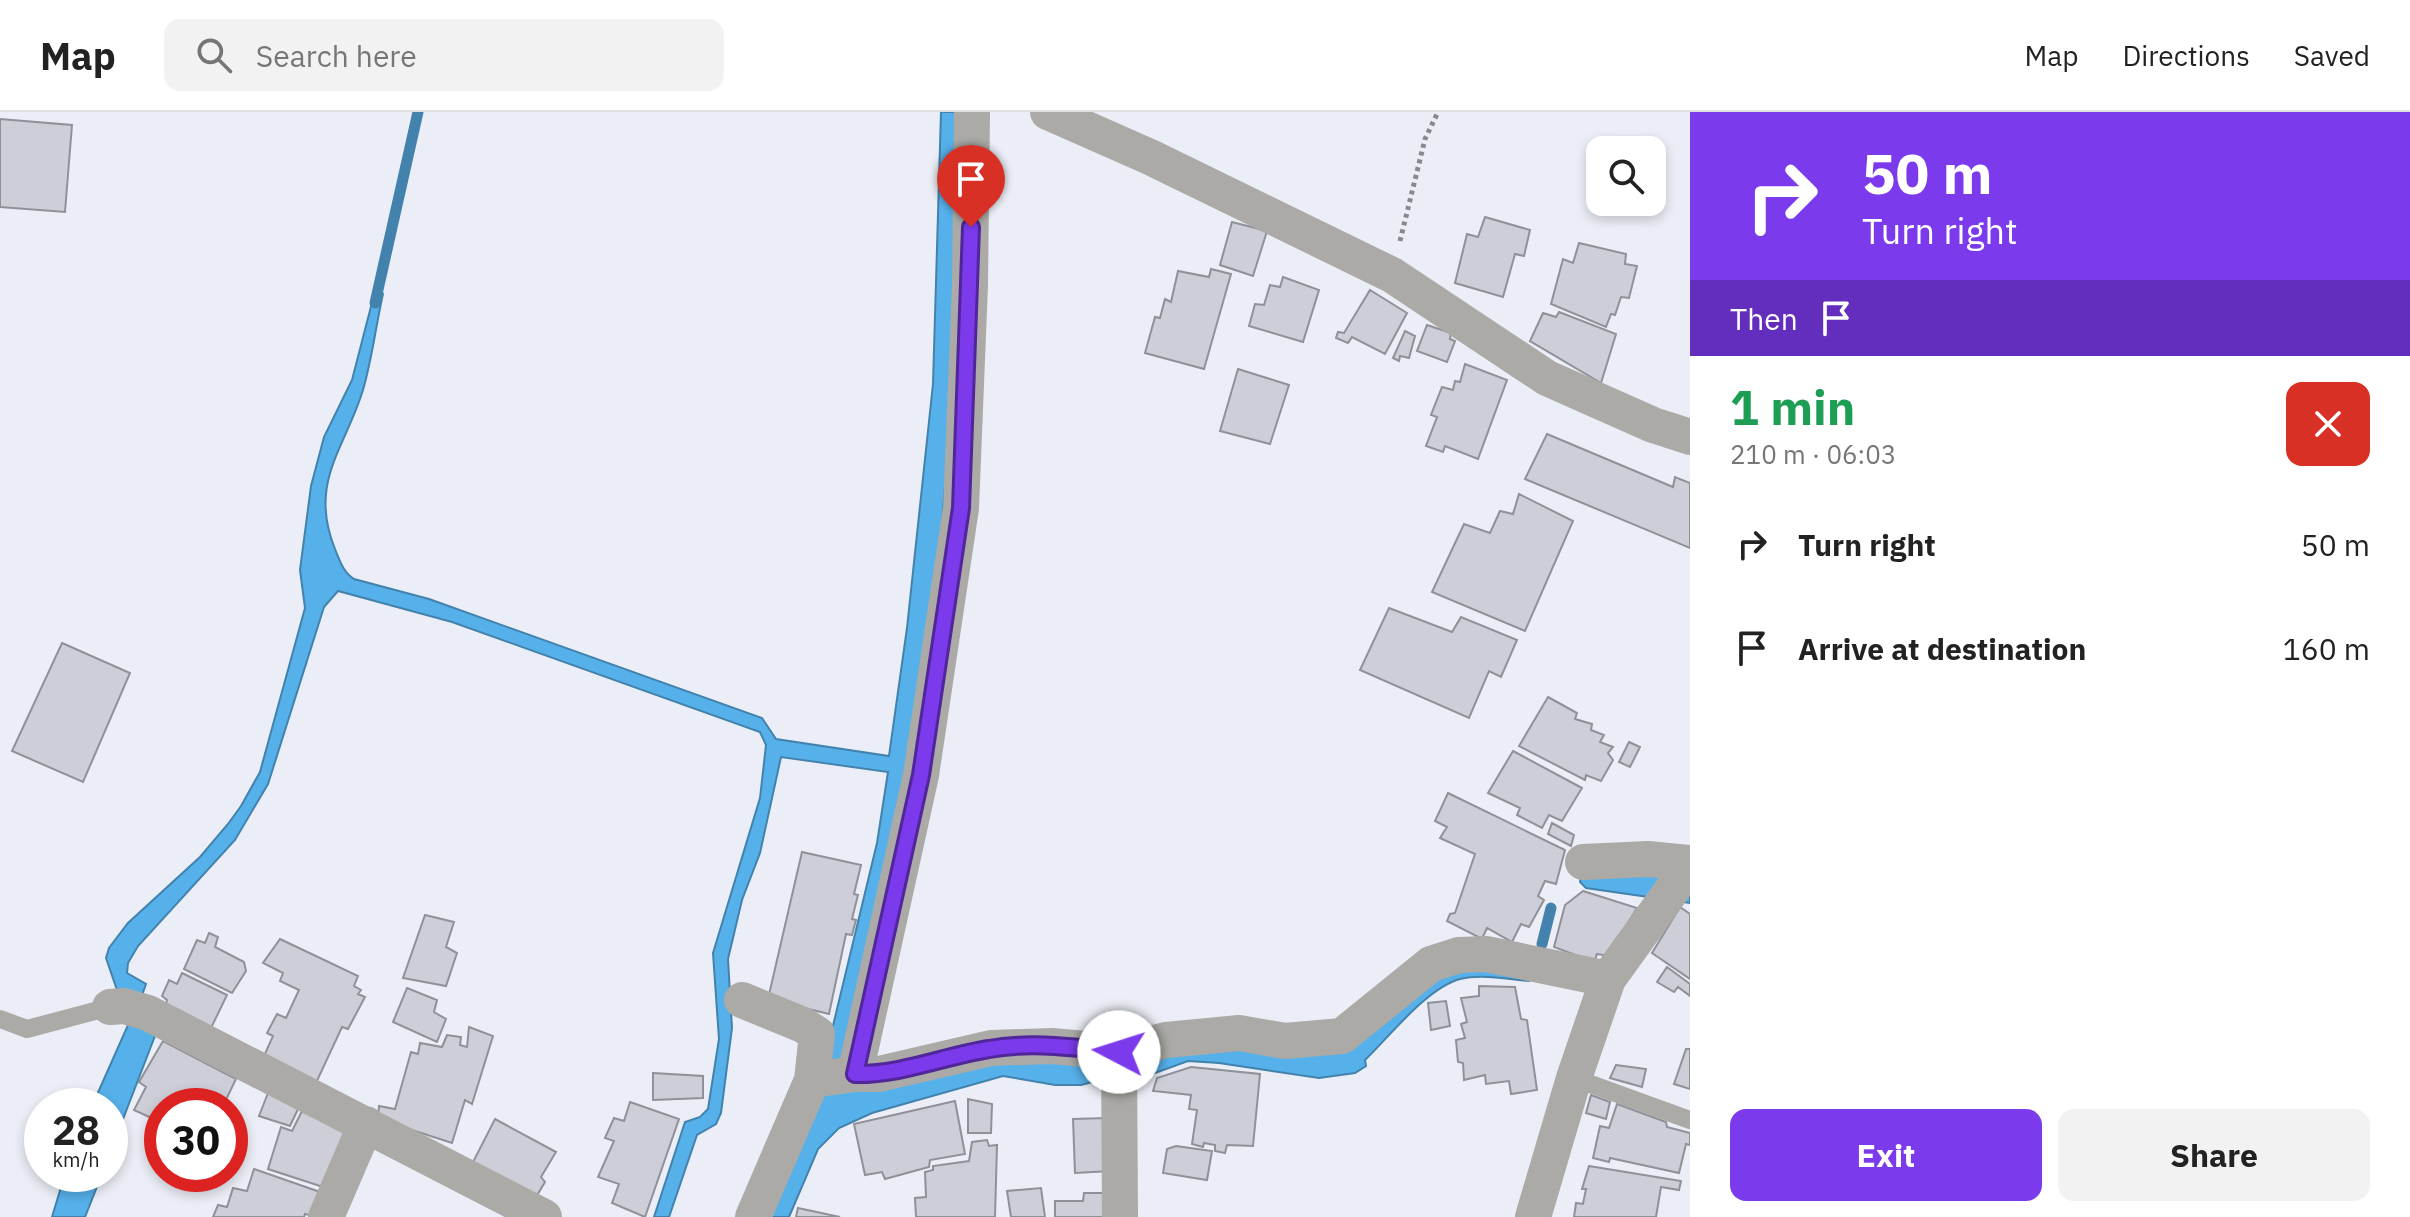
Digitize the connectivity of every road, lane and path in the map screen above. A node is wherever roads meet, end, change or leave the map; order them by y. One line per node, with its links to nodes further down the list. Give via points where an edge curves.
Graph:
1 (972, 112): 13 (street, via 961,508 921,775)
2 (1048, 112): 4 (street)
3 (1438, 112): 4 (path, via 1425,139)
4 (1392, 275): 5 (street, via 1547,378)
5 (1690, 437)
6 (1583, 862): 7 (street, via 1648,859)
7 (1681, 877): 8 (street)
8 (1608, 979): 12 (street, via 1486,954 1459,955 1431,964 1342,1036 1285,1041 1239,1033 1166,1040); 14 (street)
9 (742, 1000): 15 (street, via 817,1034)
10 (125, 1009): 11 (lane, via 27,1029); 17 (street)
11 (0, 1019)
12 (1120, 1068): 13 (street, via 1052,1046 991,1048 879,1074); 21 (street)
13 (855, 1074): 15 (street)
14 (1574, 1078): 16 (lane); 22 (street)
15 (814, 1080): 20 (street)
16 (1690, 1120)
17 (366, 1124): 18 (street); 19 (street)
18 (326, 1217)
19 (544, 1217)
20 (753, 1217)
21 (1120, 1217)
22 (1533, 1217)

